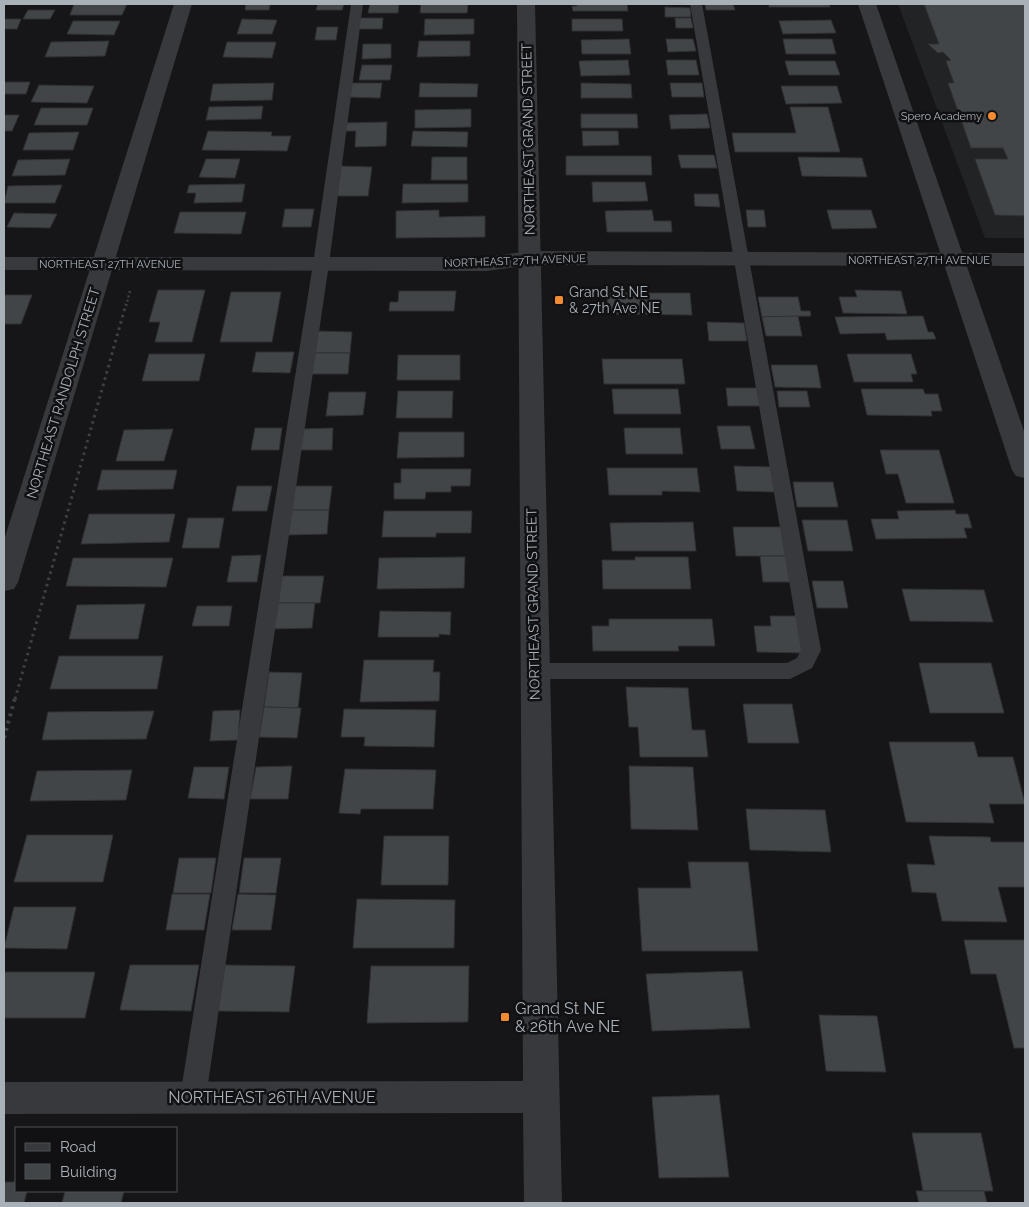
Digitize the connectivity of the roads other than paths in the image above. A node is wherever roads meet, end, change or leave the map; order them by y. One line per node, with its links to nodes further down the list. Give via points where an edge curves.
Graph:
1 (183, 4): 11 (street, NORTHEAST RANDOLPH STREET)
2 (357, 4): 12 (lane)
3 (526, 4): 6 (street, NORTHEAST GRAND STREET)
4 (696, 4): 7 (lane)
5 (867, 4): 8 (street)
6 (530, 258): 7 (street, NORTHEAST 27TH AVENUE); 12 (street, NORTHEAST 27TH AVENUE, via 487,264); 15 (street, NORTHEAST GRAND STREET)
7 (740, 259): 8 (street, NORTHEAST 27TH AVENUE); 15 (lane, via 811,650 805,663 790,671)
8 (953, 260): 9 (street, NORTHEAST 27TH AVENUE); 13 (street)
9 (1025, 260)
10 (4, 264): 11 (street, NORTHEAST 27TH AVENUE)
11 (103, 264): 12 (street, NORTHEAST 27TH AVENUE); 14 (street, NORTHEAST RANDOLPH STREET)
12 (322, 264): 18 (lane)
13 (1025, 470)
14 (4, 582)
15 (534, 671): 16 (street, NORTHEAST GRAND STREET)
16 (540, 1097): 18 (street, NORTHEAST 26TH AVENUE); 19 (street, NORTHEAST GRAND STREET)
17 (4, 1098): 18 (street, NORTHEAST 26TH AVENUE)
18 (193, 1098)
19 (542, 1203)

